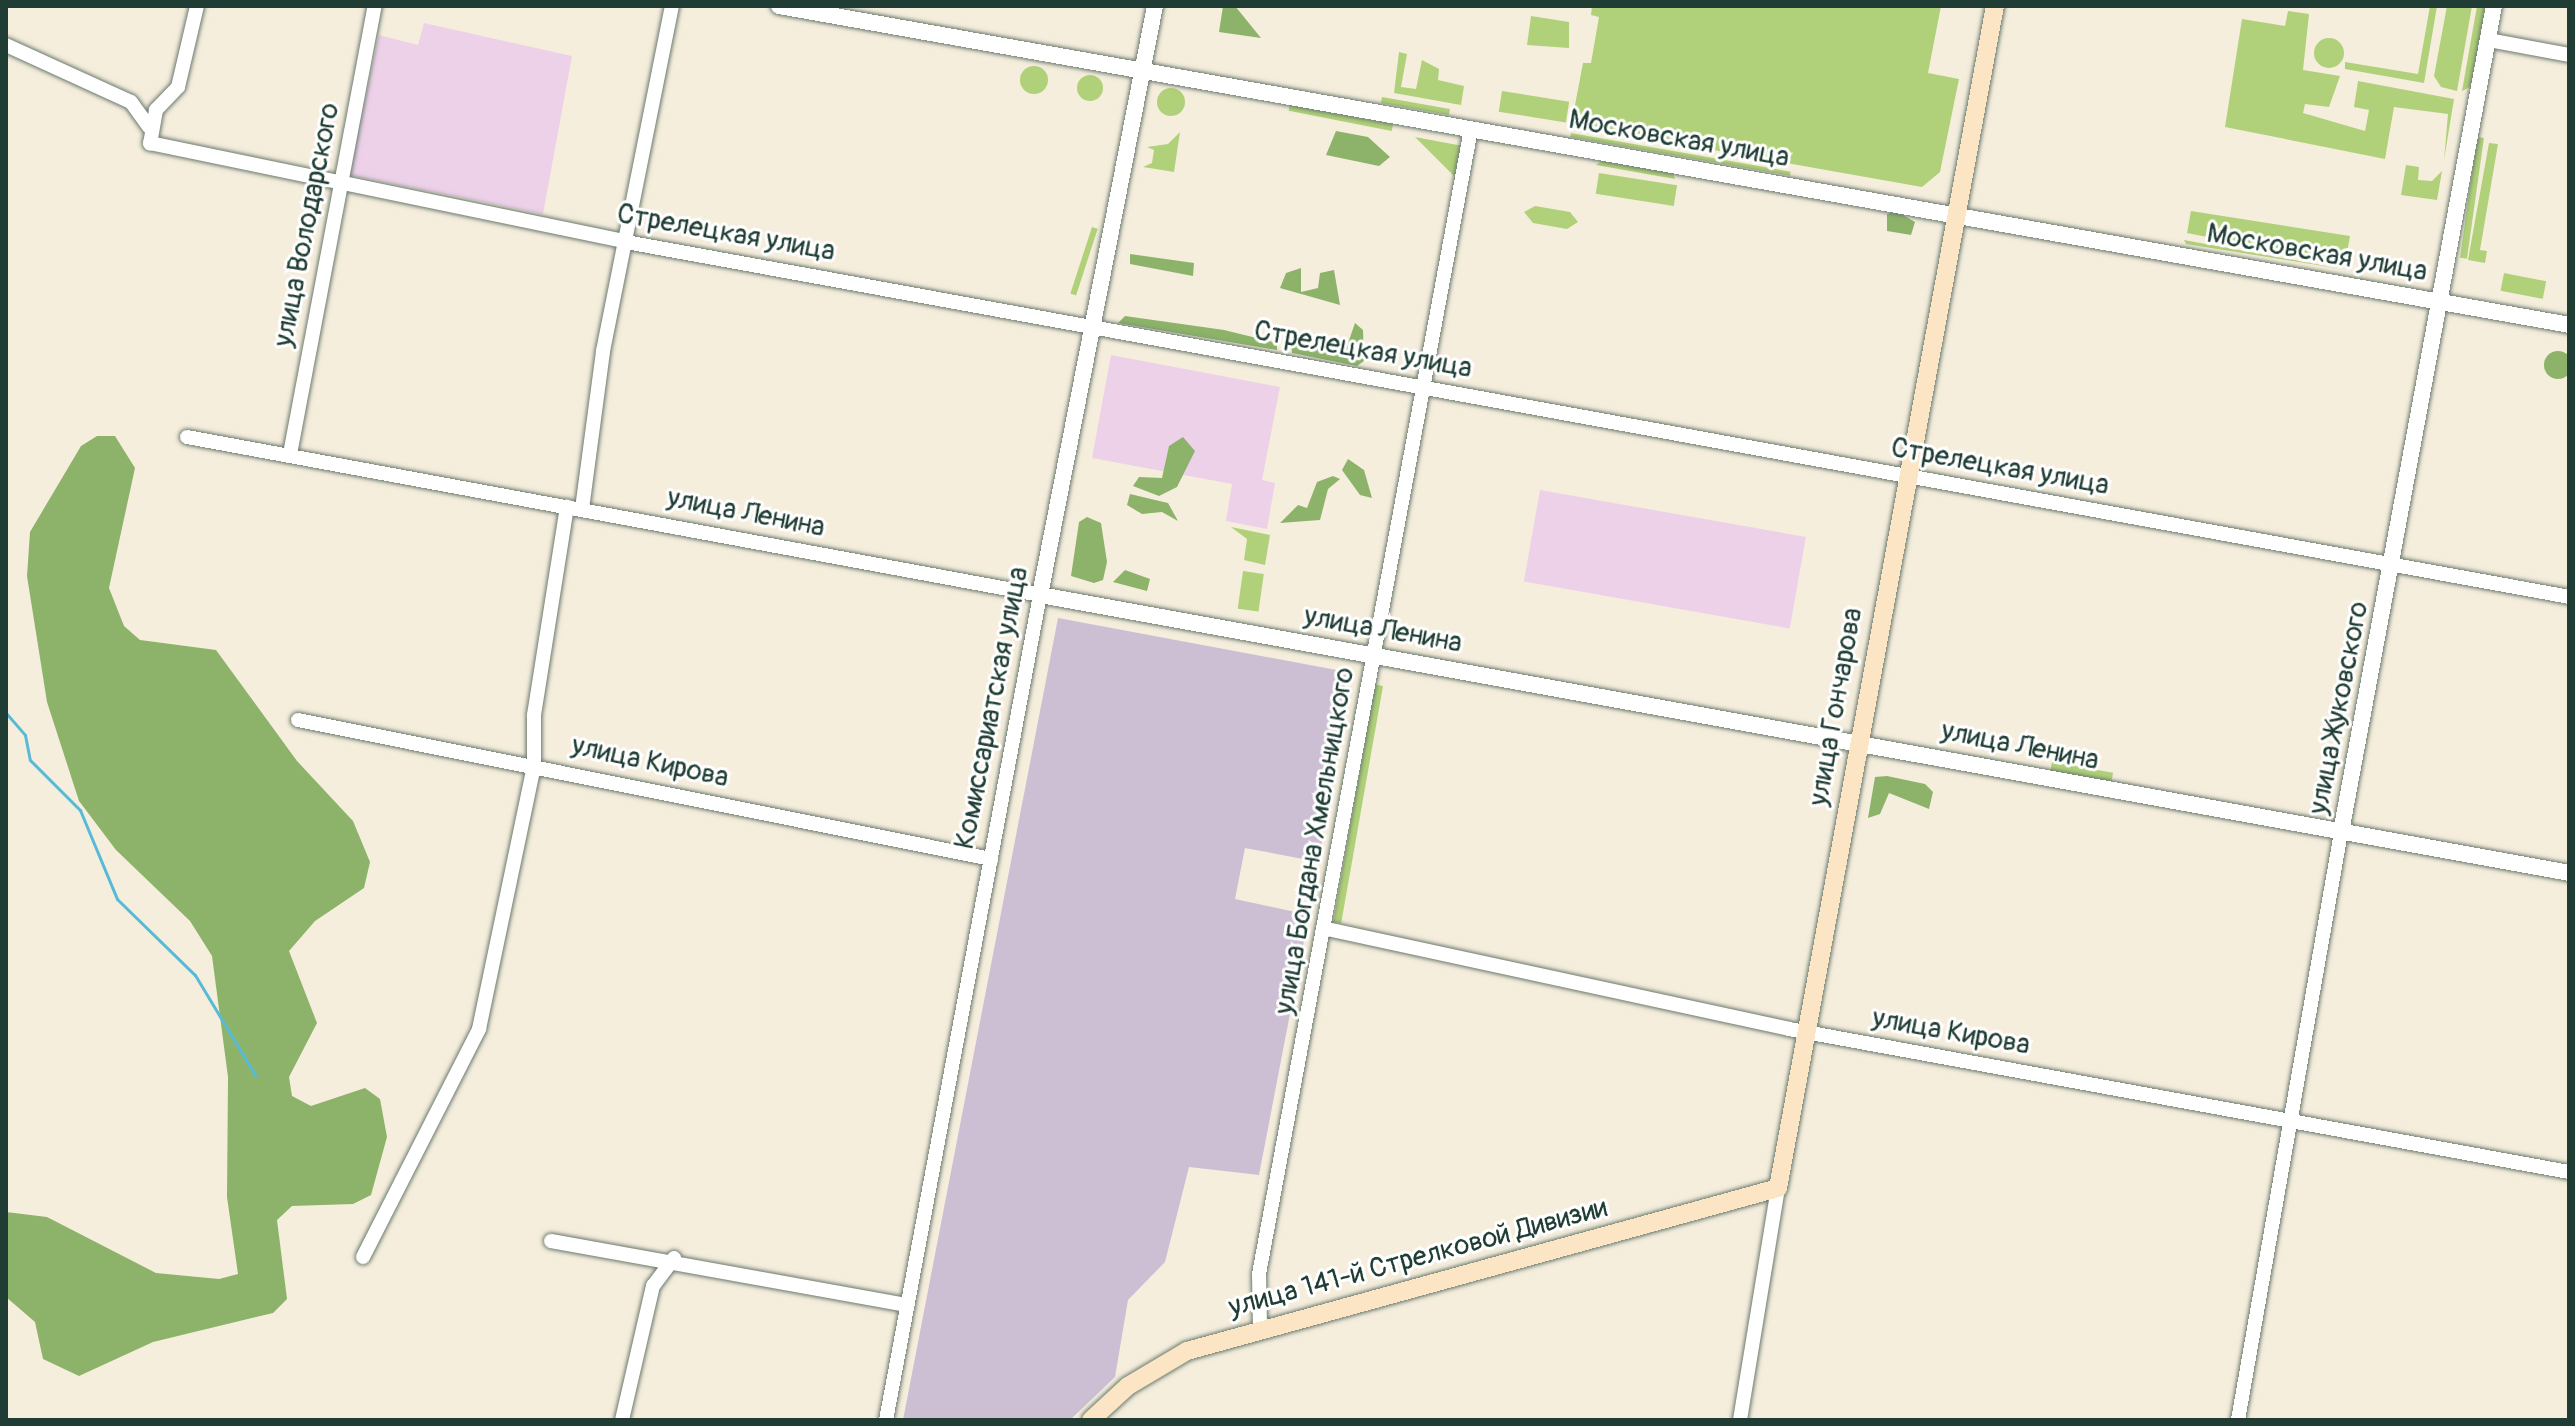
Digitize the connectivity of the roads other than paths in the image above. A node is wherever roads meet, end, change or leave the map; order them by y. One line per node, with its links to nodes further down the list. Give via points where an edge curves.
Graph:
1 (197, 6): 13 (street, via 178,87)
2 (375, 6): 14 (street, улица Володарского)
3 (672, 6): 16 (street)
4 (779, 6): 11 (street, Московская улица)
5 (1155, 6): 11 (street, Комиссариатская улица)
6 (1995, 6): 15 (main road, улица Гончарова)
7 (2494, 6): 8 (street, улица Жуковского)
8 (2488, 40): 10 (street); 17 (street, улица Жуковского)
9 (6, 45): 13 (street, via 131,102)
10 (2569, 55)
11 (1141, 66): 12 (street, Московская улица); 18 (street, Комиссариатская улица)
12 (1471, 129): 15 (street, Московская улица); 20 (street, улица Богдана Хмельницкого)
13 (150, 135): 14 (street, Стрелецкая улица)
14 (343, 180): 16 (street, Стрелецкая улица); 22 (street, улица Володарского)
15 (1954, 214): 17 (street, Московская улица); 23 (main road, улица Гончарова)
16 (626, 242): 18 (street, Стрелецкая улица); 24 (street)
17 (2438, 301): 19 (street, Московская улица); 25 (street, улица Жуковского)
18 (1093, 325): 20 (street, Стрелецкая улица); 26 (street, Комиссариатская улица)
19 (2569, 325)
20 (1422, 387): 23 (street, Стрелецкая улица); 28 (street, улица Богдана Хмельницкого)
21 (187, 437): 22 (street, улица Ленина)
22 (290, 454): 24 (street, улица Ленина)
23 (1906, 476): 25 (street, Стрелецкая улица); 30 (main road, улица Гончарова)
24 (574, 508): 26 (street, улица Ленина); 31 (street, via 534,715)
25 (2393, 564): 27 (street, Стрелецкая улица); 32 (street, улица Жуковского)
26 (1040, 595): 28 (street, улица Ленина); 33 (street, Комиссариатская улица)
27 (2569, 597)
28 (1376, 655): 30 (street, улица Ленина); 35 (street, улица Богдана Хмельницкого)
29 (298, 720): 31 (street, улица Кирова)
30 (1858, 742): 32 (street, улица Ленина); 36 (main road, улица Гончарова)
31 (534, 765): 33 (street, улица Кирова); 41 (street, via 479,1029)
32 (2341, 832): 34 (street, улица Ленина); 37 (street, улица Жуковского)
33 (991, 859): 43 (street, Комиссариатская улица)
34 (2569, 873)
35 (1327, 929): 36 (street, улица Кирова); 44 (street, улица Богдана Хмельницкого, via 1259,1274)
36 (1803, 1031): 37 (street, улица Кирова); 39 (main road, улица Гончарова)
37 (2286, 1119): 38 (street, улица Кирова); 49 (street, улица Жуковского)
38 (2569, 1172)
39 (1778, 1188): 44 (main road, улица 141-й Стрелковой Дивизии); 48 (street, улица Гончарова)
40 (551, 1241): 42 (street)
41 (363, 1257)
42 (674, 1258): 43 (street); 45 (street, via 653,1286)
43 (907, 1305): 46 (street, Комиссариатская улица)
44 (1260, 1326): 47 (main road, улица 141-й Стрелковой Дивизии, via 1156,1367)
45 (622, 1420)
46 (886, 1420)
47 (1091, 1420)
48 (1740, 1420)
49 (2238, 1420)

